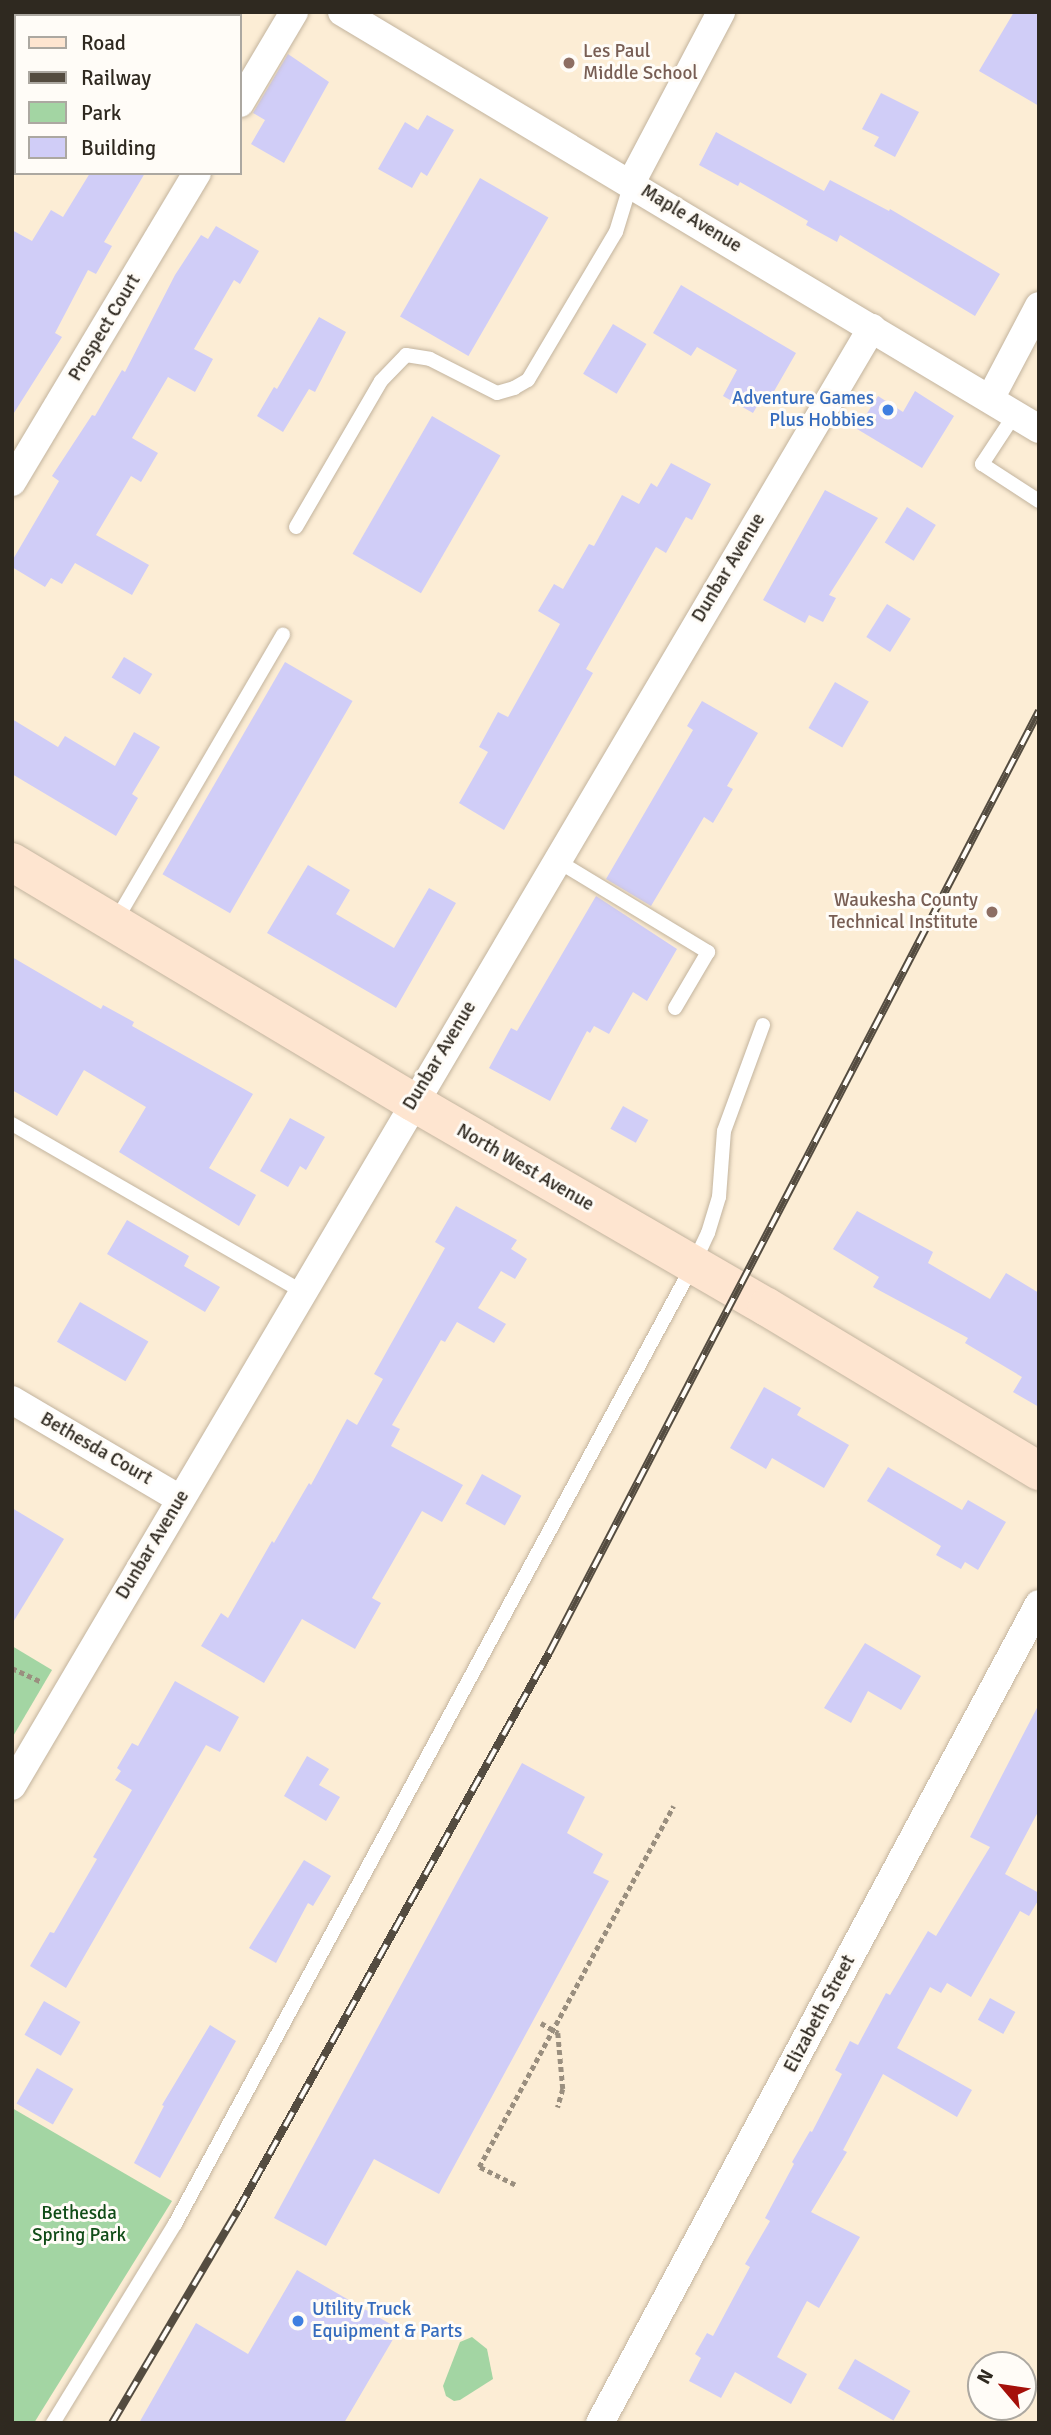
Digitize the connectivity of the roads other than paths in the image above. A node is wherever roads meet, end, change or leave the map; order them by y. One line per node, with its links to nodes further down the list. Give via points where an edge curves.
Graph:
1 (294, 12): 4 (street)
2 (342, 12): 6 (street, Maple Avenue)
3 (721, 12): 6 (street)
4 (242, 100)
5 (196, 175): 12 (street, Prospect Court)
6 (631, 183): 8 (street, Maple Avenue); 14 (lane, via 616,232 528,380 496,393 430,359 406,355 381,381)
7 (1039, 306): 9 (street)
8 (872, 328): 9 (street, Maple Avenue); 16 (street, Dunbar Avenue)
9 (990, 399): 10 (street, Maple Avenue)
10 (1015, 414): 11 (street, Maple Avenue); 13 (lane, via 982,464)
11 (1039, 429)
12 (12, 482)
13 (1039, 501)
14 (296, 527)
15 (283, 635): 18 (lane)
16 (556, 860): 19 (lane, via 708,952); 21 (street, Dunbar Avenue)
17 (12, 862): 18 (street, North West Avenue)
18 (115, 923): 21 (street, North West Avenue)
19 (675, 1008)
20 (763, 1025): 23 (lane, via 724,1130 719,1197)
21 (413, 1102): 23 (street, North West Avenue); 24 (street, Dunbar Avenue)
22 (12, 1124): 24 (lane)
23 (693, 1265): 26 (street, North West Avenue); 30 (lane, via 175,2224)
24 (303, 1292): 27 (street, Dunbar Avenue)
25 (12, 1400): 27 (street, Bethesda Court)
26 (1039, 1471)
27 (180, 1499): 29 (street, Dunbar Avenue)
28 (1039, 1604): 31 (street, Elizabeth Street)
29 (12, 1786)
30 (53, 2423)
31 (600, 2423)

